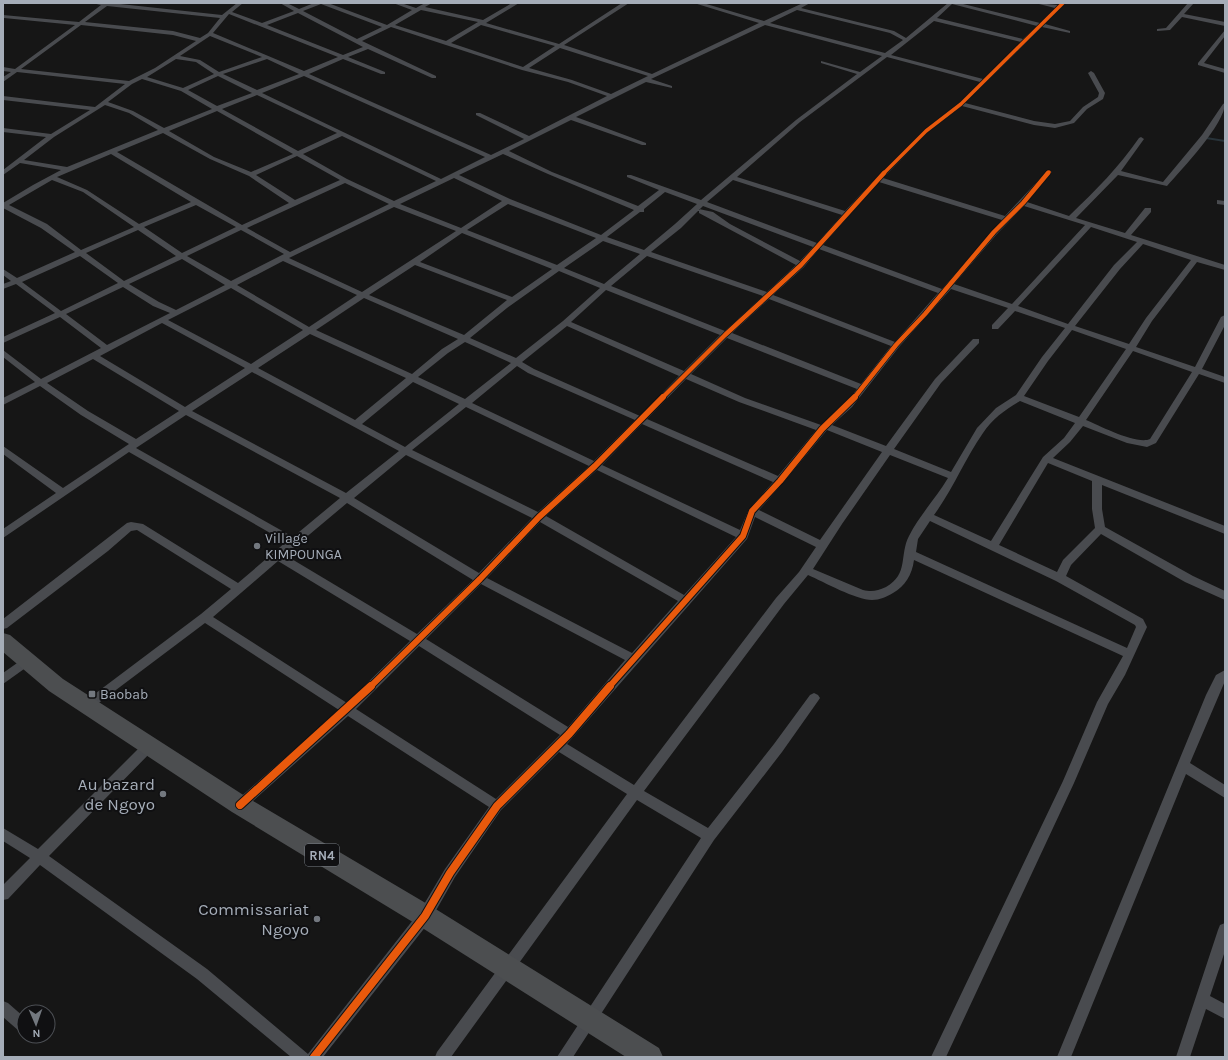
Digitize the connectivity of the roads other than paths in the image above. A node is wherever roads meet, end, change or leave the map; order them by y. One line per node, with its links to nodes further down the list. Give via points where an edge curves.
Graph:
1 (95, 3): 15 (street)
2 (240, 3): 20 (street)
3 (283, 3): 19 (street)
4 (319, 3): 19 (street)
5 (323, 3): 30 (street)
6 (396, 3): 18 (street)
7 (429, 3): 18 (street)
8 (516, 3): 25 (street)
9 (626, 3): 41 (street)
10 (697, 3): 26 (street)
11 (806, 3): 17 (street)
12 (952, 3): 23 (street); 27 (street)
13 (1038, 3): 16 (street)
14 (1191, 3): 21 (street)
15 (107, 4): 20 (street); 24 (street)
16 (1061, 5): 27 (street)
17 (796, 8): 26 (street); 36 (street, via 892,32)
18 (419, 9): 25 (street); 30 (street)
19 (300, 12): 29 (street); 37 (street)
20 (225, 15): 29 (street); 34 (street)
21 (1181, 15): 28 (street); 31 (street, via 1168,29)
22 (4, 16): 24 (street)
23 (934, 19): 36 (street); 38 (street)
24 (82, 23): 35 (street, via 173,33); 50 (street)
25 (483, 23): 39 (street); 41 (street)
26 (764, 23): 42 (street); 58 (street)
27 (1040, 24): 32 (street); 38 (street)
28 (1225, 24)
29 (263, 25): 45 (street)
30 (389, 26): 37 (street); 39 (street)
31 (1159, 30)
32 (1068, 32)
33 (1225, 32): 49 (street, via 1200,64)
34 (210, 34): 35 (street); 44 (street)
35 (200, 40): 43 (street)
36 (906, 40): 42 (street)
37 (358, 41): 40 (street)
38 (1024, 41): 60 (street)
39 (447, 43): 48 (street)
40 (368, 46): 45 (street); 57 (street)
41 (560, 46): 48 (street); 58 (street)
42 (887, 55): 55 (street); 60 (street)
43 (176, 56): 53 (street, via 198,61); 56 (street)
44 (267, 57): 53 (street); 54 (street)
45 (341, 58): 51 (street); 54 (street)
46 (823, 62): 55 (street)
47 (3, 69): 50 (street)
48 (524, 69): 65 (street, via 570,81)
49 (1225, 70)
50 (16, 71): 59 (street); 61 (street)
51 (383, 73)
52 (1091, 73): 68 (street, via 1102,93 1101,98 1085,108 1072,122 1055,126 1034,123)
53 (218, 74): 63 (street); 64 (street)
54 (303, 74): 64 (street); 84 (street)
55 (862, 74): 95 (street, via 809,112)
56 (141, 77): 61 (street); 63 (street)
57 (434, 77)
58 (650, 78): 62 (street); 65 (street)
59 (3, 80)
60 (984, 81): 68 (street)
61 (130, 83): 67 (street)
62 (670, 87)
63 (182, 90): 71 (street)
64 (257, 93): 71 (street); 76 (street)
65 (612, 96): 73 (street)
66 (3, 98): 70 (street)
67 (104, 103): 70 (street); 75 (street, via 131,112)
68 (961, 104): 96 (street, via 926,131)
69 (1225, 105): 89 (street, via 1193,153 1165,185)
70 (96, 109): 77 (street)
71 (216, 110): 75 (street); 83 (street)
72 (478, 114): 78 (street)
73 (570, 117): 78 (street); 80 (street)
74 (3, 130): 77 (street)
75 (163, 131): 82 (street); 91 (street, via 212,158)
76 (343, 133): 83 (street); 98 (street)
77 (52, 136): 85 (street)
78 (529, 138): 81 (street)
79 (1141, 139): 89 (street, via 1136,149)
80 (644, 144)
81 (504, 151): 84 (street); 107 (street)
82 (113, 152): 87 (street); 101 (street)
83 (299, 153): 91 (street); 97 (street)
84 (490, 157): 92 (street)
85 (15, 163): 86 (street); 87 (street); 90 (street)
86 (3, 164)
87 (68, 169): 94 (street)
88 (1049, 172): 103 (street)
89 (1115, 172): 110 (street)
90 (3, 173)
91 (251, 175): 102 (street)
92 (453, 175): 98 (street); 100 (street)
93 (629, 176): 99 (street)
94 (51, 177): 105 (street); 114 (street, via 85,191)
95 (731, 177): 106 (street); 109 (street)
96 (878, 178): 109 (street); 111 (street)
97 (345, 180): 102 (street); 104 (street)
98 (441, 181): 104 (street)
99 (663, 190): 106 (street); 107 (street)
100 (506, 201): 115 (street); 117 (street)
101 (196, 202): 113 (street); 114 (street)
102 (293, 202): 113 (street)
103 (1023, 203): 110 (street); 111 (street)
104 (394, 204): 115 (street); 123 (street)
105 (3, 206): 120 (street, via 44,226)
106 (698, 207): 119 (street); 121 (street); 126 (street, via 727,226)
107 (640, 210): 117 (street)
108 (1148, 210): 116 (street)
109 (847, 214): 119 (street)
110 (1071, 218): 112 (street)
111 (1006, 219): 135 (street)
112 (1090, 224): 116 (street); 139 (street)
113 (242, 227): 122 (street); 123 (street)
114 (139, 228): 120 (street); 122 (street)
115 (462, 229): 125 (street); 128 (street)
116 (1127, 236): 118 (street)
117 (602, 238): 121 (street); 128 (street)
118 (1142, 241): 124 (street); 146 (street, via 1117,267)
119 (818, 246): 126 (street); 135 (street)
120 (80, 253): 130 (street); 131 (street)
121 (645, 254): 133 (street); 136 (street)
122 (182, 256): 131 (street); 132 (street)
123 (288, 257): 132 (street); 137 (street)
124 (1196, 258): 127 (street); 153 (street, via 1149,320)
125 (414, 262): 137 (street); 138 (street)
126 (801, 265): 136 (street)
127 (1225, 268)
128 (558, 269): 133 (street); 138 (street)
129 (3, 271): 130 (street)
130 (16, 281): 134 (street); 141 (street)
131 (124, 284): 140 (street); 141 (street)
132 (231, 286): 140 (street); 147 (street)
133 (606, 286): 144 (street); 148 (street)
134 (3, 287)
135 (945, 289): 139 (street); 152 (street)
136 (767, 295): 148 (street); 152 (street)
137 (365, 296): 147 (street); 149 (street)
138 (514, 300): 149 (street)
139 (1014, 307): 145 (street); 146 (street)
140 (176, 313): 143 (street)
141 (62, 314): 150 (street); 154 (street)
142 (1225, 317): 159 (street)
143 (162, 320): 154 (street); 158 (street)
144 (566, 323): 157 (street); 160 (street)
145 (994, 327)
146 (1070, 327): 153 (street); 165 (street)
147 (309, 330): 158 (street); 161 (street)
148 (725, 335): 160 (street); 164 (street)
149 (465, 338): 157 (street); 161 (street)
150 (3, 340)
151 (976, 341): 175 (street, via 938,381)
152 (896, 345): 164 (street)
153 (1132, 348): 159 (street); 170 (street)
154 (107, 350): 156 (street)
155 (3, 354): 163 (street)
156 (94, 356): 163 (street); 168 (street)
157 (515, 361): 167 (street); 169 (street, via 531,371)
158 (252, 369): 168 (street); 171 (street)
159 (1197, 370): 162 (street); 170 (street, via 1153,441 1147,444 1130,441)
160 (685, 376): 169 (street); 172 (street)
161 (413, 378): 167 (street); 171 (street)
162 (1225, 380)
163 (38, 383): 166 (street); 173 (street)
164 (863, 388): 172 (street)
165 (1019, 397): 170 (street); 179 (street, via 999,410 980,430)
166 (3, 402)
167 (465, 404): 176 (street); 178 (street)
168 (187, 412): 173 (street); 183 (street)
169 (642, 419): 178 (street); 181 (street)
170 (1080, 422): 177 (street, via 1067,440)
171 (356, 424): 176 (street)
172 (824, 428): 175 (street); 181 (street)
173 (133, 446): 182 (street); 191 (street)
174 (3, 449): 182 (street)
175 (889, 450): 179 (street); 192 (street)
176 (406, 451): 183 (street); 186 (street)
177 (1046, 459): 180 (street); 193 (street)
178 (595, 466): 186 (street); 190 (street)
179 (952, 476): 185 (street, via 943,495)
180 (1097, 480): 187 (street); 188 (street)
181 (780, 482): 184 (street)
182 (63, 494): 189 (street)
183 (347, 498): 191 (street); 198 (street)
184 (752, 511): 190 (street); 192 (street)
185 (928, 516): 193 (street); 194 (street, via 913,538)
186 (539, 517): 198 (street); 201 (street)
187 (1100, 529): 197 (street, via 1067,563); 200 (street, via 1190,580)
188 (1225, 530)
189 (3, 534)
190 (743, 536): 201 (street)
191 (294, 542): 195 (street)
192 (822, 545): 196 (street)
193 (993, 547): 197 (street)
194 (910, 554): 196 (street, via 902,580 880,595 860,594); 206 (street)
195 (277, 555): 199 (street); 204 (street)
196 (806, 570): 219 (street)
197 (1060, 578): 206 (street, via 1141,625 1142,630)
198 (480, 579): 204 (street); 207 (street)
199 (238, 588): 202 (street); 203 (street, via 139,527 131,526)
200 (1225, 596)
201 (685, 600): 207 (street)
202 (205, 617): 212 (street); 213 (street)
203 (3, 625)
204 (418, 640): 213 (street); 214 (street)
205 (3, 641): 208 (highway, RN4)
206 (1129, 654): 239 (street, via 1103,702 1068,783)
207 (633, 659): 214 (street)
208 (28, 661): 210 (street); 212 (highway, RN4, via 56,685)
209 (1225, 675): 217 (street, via 1220,678)
210 (3, 679)
211 (814, 698): 223 (street)
212 (88, 705): 215 (highway, RN4)
213 (348, 709): 220 (street); 221 (street)
214 (569, 734): 216 (street)
215 (150, 745): 220 (highway, RN4); 224 (street)
216 (558, 745): 219 (street); 221 (street)
217 (1184, 766): 218 (street); 240 (street)
218 (1225, 792)
219 (636, 793): 223 (street); 228 (street)
220 (240, 805): 226 (highway, RN4)
221 (497, 806): 226 (street, via 450,873)
222 (3, 834): 224 (street)
223 (710, 836): 232 (street)
224 (39, 857): 225 (street); 234 (street, via 202,974)
225 (3, 894)
226 (425, 916): 228 (highway, RN4); 235 (street)
227 (1225, 930): 229 (street)
228 (506, 967): 232 (highway, RN4); 236 (street)
229 (1202, 999): 231 (street); 241 (street)
230 (3, 1008): 233 (street)
231 (1225, 1012)
232 (589, 1018): 237 (street); 238 (highway, RN4)
233 (16, 1019)
234 (302, 1057)
235 (314, 1057)
236 (442, 1057)
237 (564, 1057)
238 (650, 1057)
239 (938, 1057)
240 (1064, 1057)
241 (1183, 1057)

